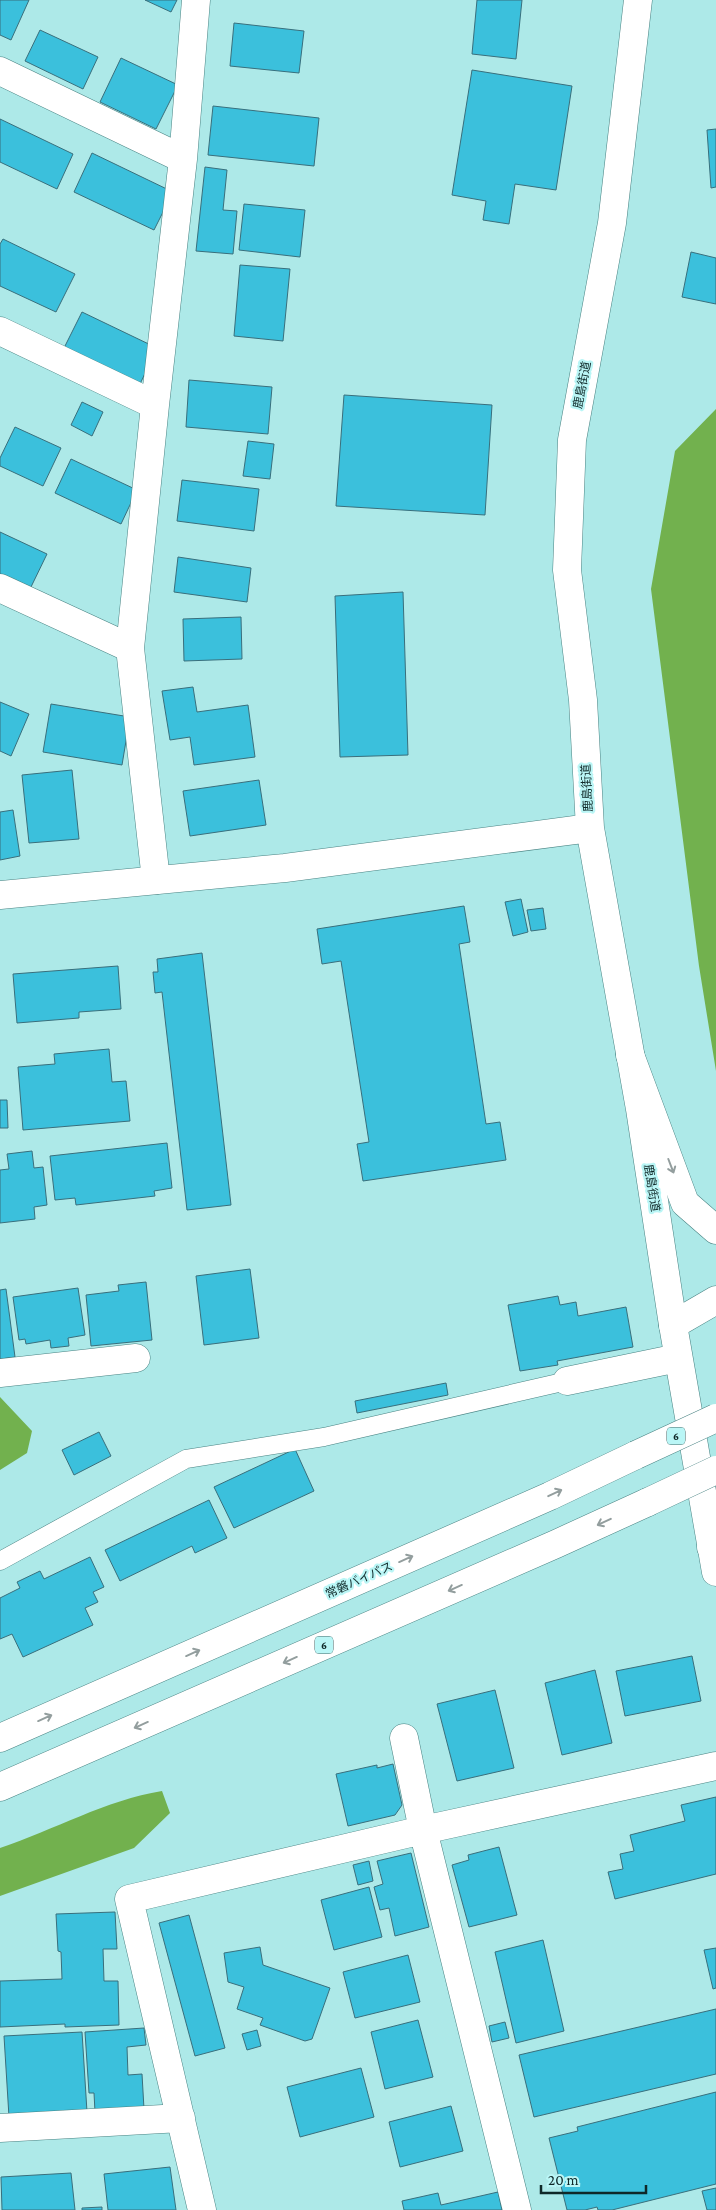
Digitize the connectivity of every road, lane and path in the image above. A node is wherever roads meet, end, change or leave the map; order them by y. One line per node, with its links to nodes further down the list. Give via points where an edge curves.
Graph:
1 (196, 0): 4 (main road)
2 (638, 0): 9 (main road, 鹿島街道, via 612,223 572,440 566,570 582,700)
3 (0, 71): 4 (main road)
4 (183, 159): 6 (main road)
5 (0, 331): 6 (main road)
6 (155, 405): 8 (main road)
7 (0, 588): 8 (main road)
8 (130, 648): 10 (main road)
9 (590, 828): 10 (main road, via 285,868); 12 (main road, 鹿島街道)
10 (156, 880): 11 (main road)
11 (0, 895)
12 (630, 1055): 13 (main road, one-way to 13, via 685,1203); 15 (main road, 鹿島街道)
13 (716, 1230)
14 (716, 1300): 15 (main road)
15 (673, 1325): 17 (main road, 鹿島街道)
16 (136, 1358): 18 (main road)
17 (678, 1358): 19 (main road); 22 (main road, 鹿島街道)
18 (0, 1373)
19 (567, 1382): 23 (lane, via 324,1437 186,1459)
20 (716, 1418): 24 (main road, 常磐バイパス / 6, one-way to 20, bridge, via 550,1496)
21 (716, 1470): 27 (main road, 6, one-way to 27, bridge, via 538,1552)
22 (714, 1555)
23 (0, 1560)
24 (0, 1738)
25 (404, 1738): 28 (main road)
26 (716, 1766): 28 (main road)
27 (0, 1787)
28 (423, 1830): 29 (main road, via 129,1899); 32 (main road)
29 (181, 2118): 30 (main road); 31 (main road)
30 (0, 2128)
31 (202, 2210)
32 (517, 2210)

